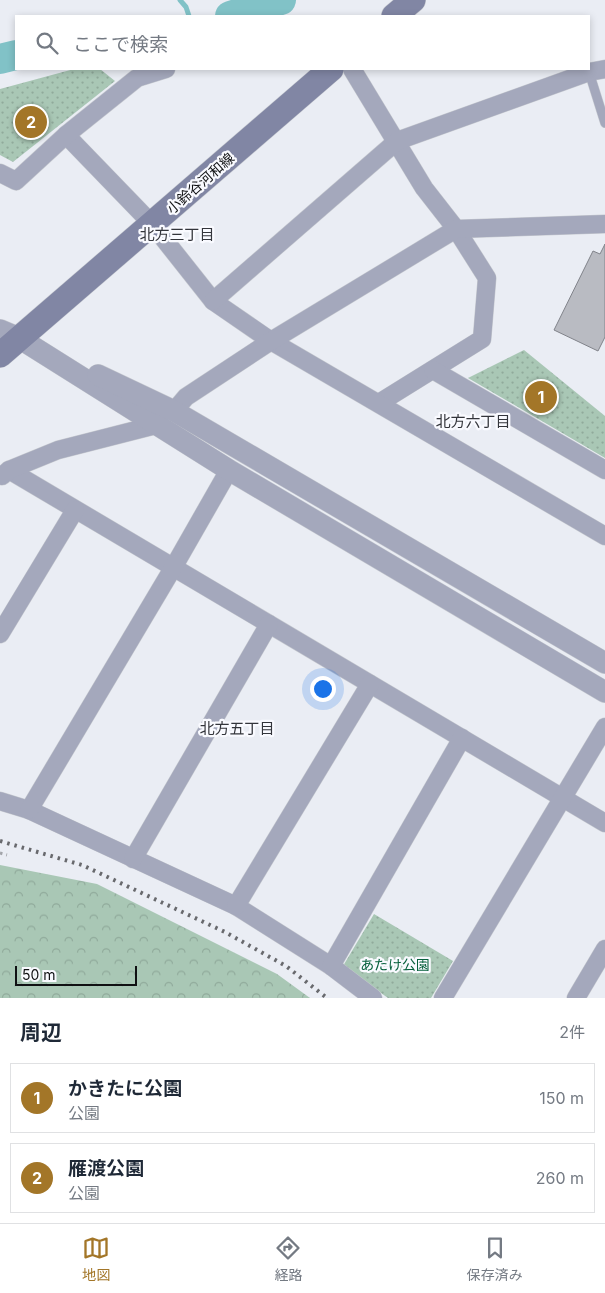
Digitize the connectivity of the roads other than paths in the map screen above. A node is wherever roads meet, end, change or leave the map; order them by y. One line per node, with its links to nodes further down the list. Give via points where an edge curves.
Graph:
1 (413, 0): 2 (main road)
2 (395, 15)
3 (163, 70): 8 (street, via 137,78)
4 (330, 70): 11 (main road, 小鈴谷河和線)
5 (353, 70): 9 (street)
6 (597, 71): 7 (lane); 9 (street)
7 (605, 123)
8 (66, 135): 10 (street, via 16,181); 11 (street)
9 (397, 141): 13 (street, via 424,188); 14 (street)
10 (0, 173)
11 (152, 224): 14 (street); 16 (main road, 小鈴谷河和線)
12 (605, 224): 13 (street)
13 (456, 229): 17 (street); 19 (street, via 487,278 482,339)
14 (213, 301): 17 (street)
15 (0, 317): 16 (street)
16 (10, 334): 18 (main road, 小鈴谷河和線); 21 (street); 22 (street)
17 (272, 341): 20 (street); 21 (street, via 186,397)
18 (0, 355)
19 (433, 370): 20 (street); 24 (street)
20 (379, 403): 27 (street)
21 (174, 410): 31 (street)
22 (156, 425): 23 (street); 25 (street, via 58,450)
23 (229, 470): 28 (street); 33 (street)
24 (605, 470)
25 (4, 474): 26 (street)
26 (75, 510): 28 (street); 30 (street)
27 (605, 536)
28 (173, 568): 29 (street); 38 (street)
29 (269, 624): 32 (street); 40 (street)
30 (0, 634)
31 (605, 663)
32 (370, 684): 35 (street); 41 (street)
33 (605, 692)
34 (605, 727): 36 (street)
35 (462, 738): 36 (street); 43 (street)
36 (563, 798): 39 (street); 45 (street)
37 (0, 801): 38 (street)
38 (29, 810): 40 (street)
39 (605, 823)
40 (133, 859): 41 (street)
41 (236, 906): 43 (street)
42 (605, 948): 46 (street)
43 (331, 966): 44 (street)
44 (373, 998)
45 (443, 998)
46 (576, 998)

